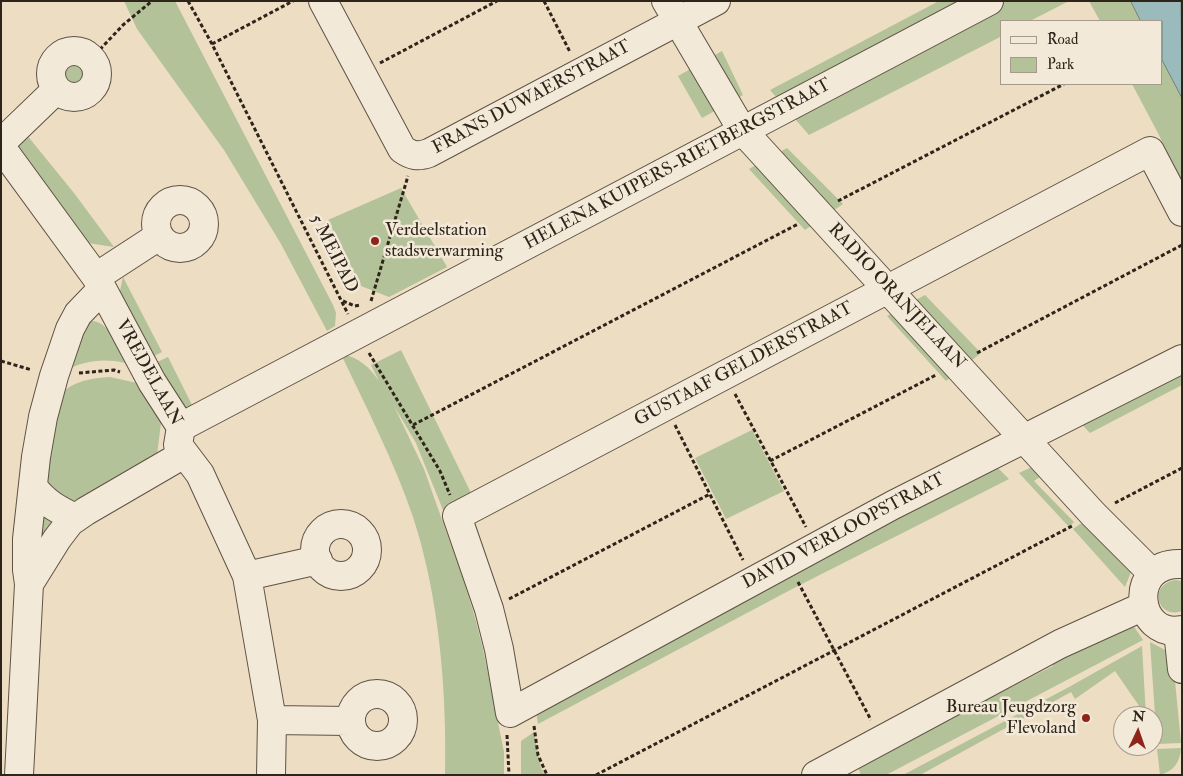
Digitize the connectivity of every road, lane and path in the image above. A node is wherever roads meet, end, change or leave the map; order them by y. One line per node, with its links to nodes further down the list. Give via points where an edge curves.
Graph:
1 (152, 1): 11 (path, via 123,25)
2 (188, 1): 10 (path, 5 MEIPAD)
3 (293, 1): 10 (path)
4 (323, 1): 13 (street, FRANS DUWAERSTRAAT)
5 (497, 1): 13 (path)
6 (544, 1): 12 (path)
7 (716, 1): 9 (street, FRANS DUWAERSTRAAT)
8 (989, 1): 15 (street, HELENA KUIPERS-RIETBERGSTRAAT)
9 (672, 11): 12 (street, FRANS DUWAERSTRAAT); 15 (street, RADIO ORANJELAAN)
10 (212, 44): 24 (path, 5 MEIPAD)
11 (91, 59): 16 (street, via 79,51 64,52 58,57 51,70 56,90)
12 (580, 72): 18 (street, FRANS DUWAERSTRAAT, via 430,153)
13 (361, 73): 18 (street, FRANS DUWAERSTRAAT, via 402,148)
14 (1062, 85): 19 (path)
15 (742, 130): 19 (street, RADIO ORANJELAAN); 25 (street, HELENA KUIPERS-RIETBERGSTRAAT)
16 (1, 143)
17 (1, 147): 22 (street, VREDELAAN)
18 (414, 156): 24 (path, via 371,301 354,306)
19 (817, 212): 23 (street, RADIO ORANJELAAN); 29 (path, via 773,238)
20 (1182, 212): 23 (street, GUSTAAF GELDERSTRAAT, via 1150,151)
21 (159, 236): 22 (street)
22 (99, 283): 30 (street, VREDELAAN, via 152,382); 34 (street, via 70,329 54,376 43,417)
23 (888, 289): 27 (street, GUSTAAF GELDERSTRAAT); 31 (street, RADIO ORANJELAAN)
24 (342, 301): 25 (path, 5 MEIPAD)
25 (358, 334): 29 (path, 5 MEIPAD); 30 (street, HELENA KUIPERS-RIETBERGSTRAAT)
26 (1182, 359): 31 (street, DAVID VERLOOPSTRAAT)
27 (726, 375): 28 (street, GUSTAAF GELDERSTRAAT); 39 (path)
28 (665, 407): 35 (path); 37 (street, GUSTAAF GELDERSTRAAT)
29 (413, 424): 37 (path, 5 MEIPAD, via 440,471)
30 (181, 427): 32 (street, VREDELAAN, via 178,445)
31 (1025, 438): 36 (street, RADIO ORANJELAAN); 39 (street, DAVID VERLOOPSTRAAT)
32 (184, 454): 38 (street); 44 (street, VREDELAAN, via 200,474)
33 (1182, 468): 36 (path)
34 (33, 486): 38 (street, via 39,496); 46 (street, via 27,539)
35 (710, 494): 45 (path); 48 (path)
36 (1093, 514): 43 (street, RADIO ORANJELAAN); 50 (path)
37 (457, 516): 48 (street)
38 (75, 518): 46 (street, via 57,539)
39 (816, 546): 41 (street, DAVID VERLOOPSTRAAT)
40 (318, 560): 44 (street)
41 (788, 562): 45 (street, DAVID VERLOOPSTRAAT); 50 (path)
42 (1182, 564): 43 (street, via 1170,564)
43 (1152, 573): 47 (street, via 1142,595)
44 (247, 576): 52 (street, VREDELAAN)
45 (754, 580): 54 (street, DAVID VERLOOPSTRAAT)
46 (29, 584): 57 (street)
47 (1144, 606): 49 (street, via 1156,624); 56 (street, via 1060,644)
48 (489, 609): 54 (street, via 499,649)
49 (1180, 630): 51 (street)
50 (834, 651): 56 (path); 61 (path)
51 (1182, 670)
52 (272, 720): 53 (street); 58 (street, VREDELAAN)
53 (350, 721)
54 (509, 725): 59 (path)
55 (534, 726): 60 (path, via 538,755)
56 (882, 740): 62 (street)
57 (19, 775)
58 (271, 775)
59 (509, 775)
60 (548, 775)
61 (596, 775)
62 (816, 775)

